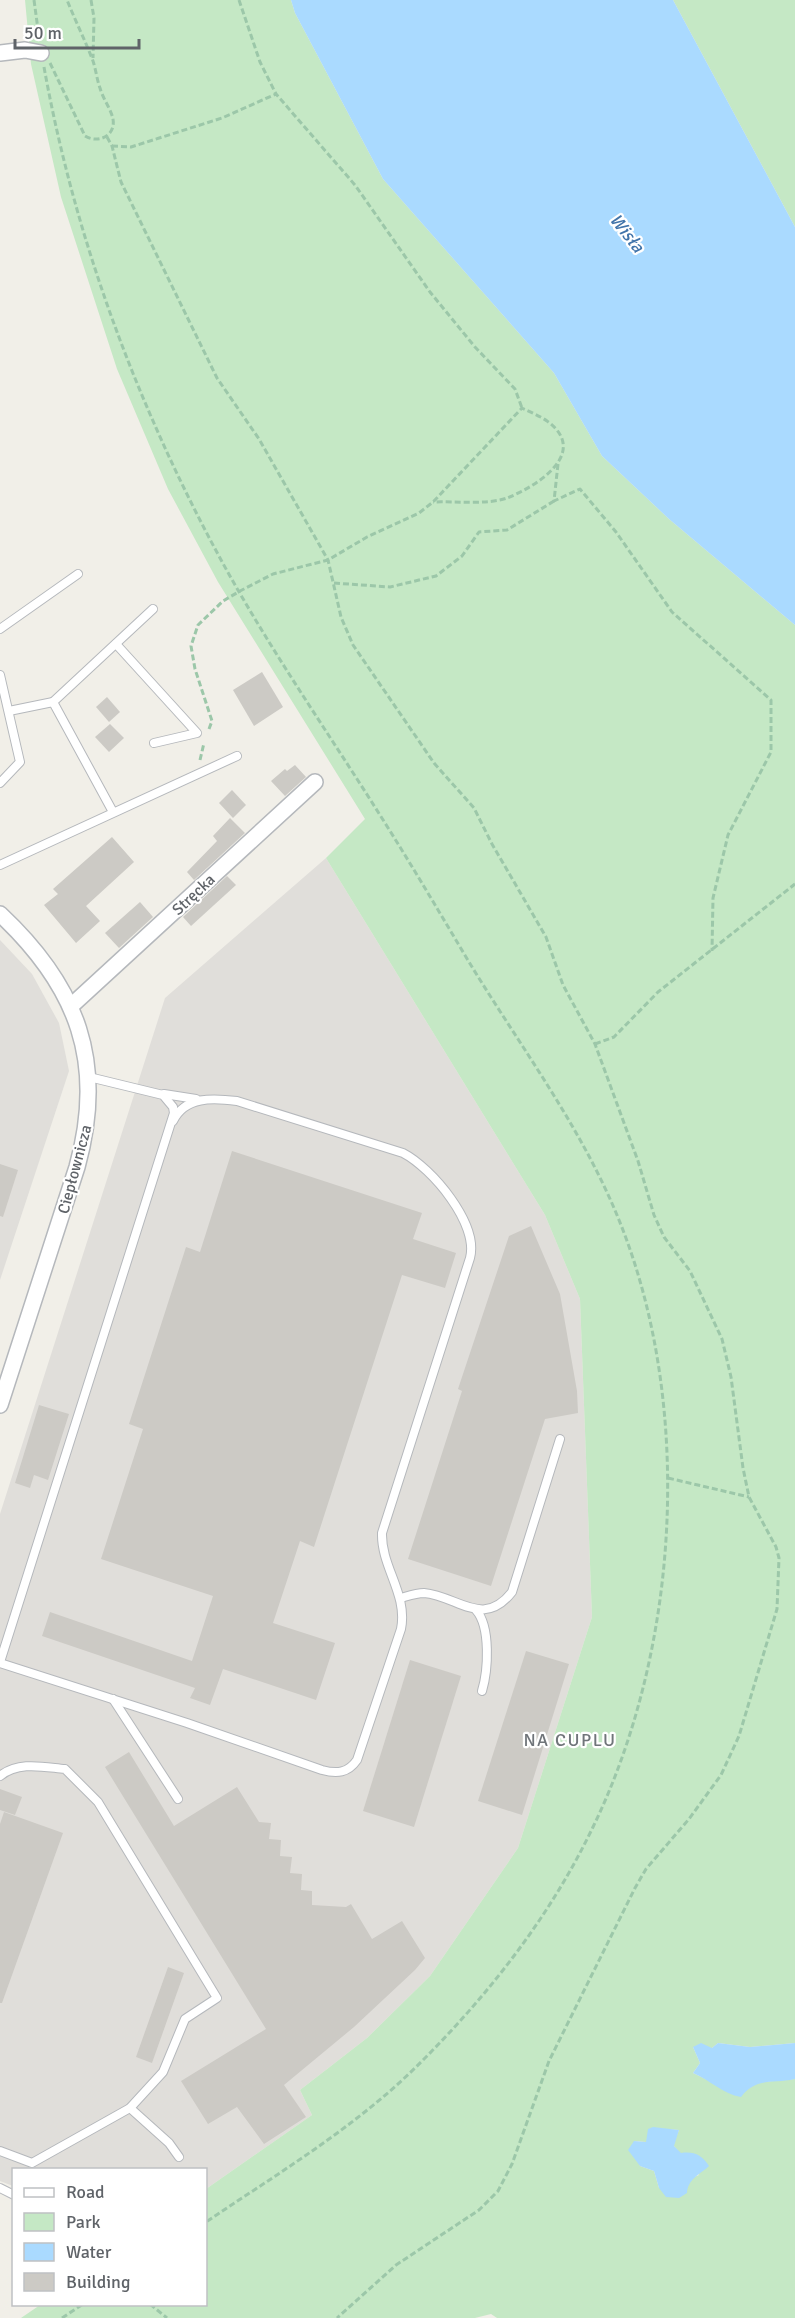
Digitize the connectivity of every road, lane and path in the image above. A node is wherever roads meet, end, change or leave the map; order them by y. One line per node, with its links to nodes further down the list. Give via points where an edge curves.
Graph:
1 (67, 0): 6 (path)
2 (91, 0): 6 (path)
3 (239, 0): 7 (path)
4 (41, 52): 5 (street); 8 (path, via 55,71 85,136 92,140)
5 (0, 53)
6 (93, 61): 8 (path, via 113,120)
7 (276, 94): 9 (path, via 222,118 131,147); 10 (path, via 355,185 430,292 515,389)
8 (107, 137): 9 (path)
9 (112, 146): 14 (path, via 121,182 218,378 259,439)
10 (522, 408): 11 (path, via 547,421 562,436 564,452); 13 (path)
11 (558, 463): 12 (path); 13 (path, via 554,470 507,498)
12 (554, 501): 16 (path, via 507,530 479,532 462,556 436,576 390,588); 34 (path, via 580,489 616,532 672,612 771,700 771,752 728,835 713,898)
13 (433, 502): 14 (path)
14 (328, 560): 16 (path); 23 (path, via 273,574 223,601 198,625 190,646 212,721)
15 (78, 574): 18 (lane)
16 (334, 583): 36 (path, via 341,617 353,645 434,764 474,808 546,937 563,985)
17 (153, 609): 19 (lane)
18 (0, 629)
19 (116, 644): 21 (lane); 25 (lane, via 197,733)
20 (0, 675): 22 (lane)
21 (53, 702): 22 (lane); 30 (lane)
22 (9, 711): 29 (lane, via 20,762)
23 (208, 730)
24 (205, 739): 27 (path, via 201,759)
25 (154, 743)
26 (237, 756): 27 (lane)
27 (190, 776): 30 (lane)
28 (315, 782): 35 (street, Stręcka)
29 (0, 783)
30 (112, 812): 31 (lane)
31 (0, 865)
32 (795, 884): 34 (path)
33 (0, 915): 35 (street, Ciepłownicza, via 43,960)
34 (712, 951): 36 (path, via 658,992 614,1037)
35 (71, 1006): 37 (street, Ciepłownicza)
36 (595, 1044): 44 (path, via 639,1161 654,1215 664,1237 690,1271 722,1339)
37 (88, 1077): 38 (lane); 41 (street, Ciepłownicza, via 85,1138)
38 (159, 1093): 39 (lane); 40 (lane, via 173,1107)
39 (204, 1100): 40 (lane, via 181,1108); 45 (lane, via 244,1103 403,1153 437,1181 469,1231 470,1258 382,1533 385,1559)
40 (172, 1121): 47 (lane)
41 (0, 1405)
42 (560, 1439): 46 (lane, via 512,1592 495,1608)
43 (668, 1478): 44 (path)
44 (749, 1497): 59 (path, via 776,1547 780,1568 777,1609 730,1758 712,1789 635,1887 549,2061 512,2164 498,2191 479,2210 396,2265)
45 (401, 1598): 46 (lane, via 426,1593); 49 (lane, via 401,1629 373,1716 357,1760 343,1772 312,1767)
46 (476, 1610): 48 (lane, via 483,1621 487,1666)
47 (0, 1662): 49 (lane)
48 (482, 1691)
49 (113, 1699): 51 (lane)
50 (0, 1776): 52 (lane, via 21,1766 65,1769 98,1802 217,1998 185,2019 163,2072)
51 (178, 1799)
52 (130, 2108): 53 (lane, via 32,2163); 54 (lane, via 170,2143)
53 (0, 2151)
54 (179, 2157)
55 (80, 2306): 57 (path)
56 (152, 2306): 58 (path)
57 (62, 2318)
58 (167, 2318)
59 (337, 2318)

